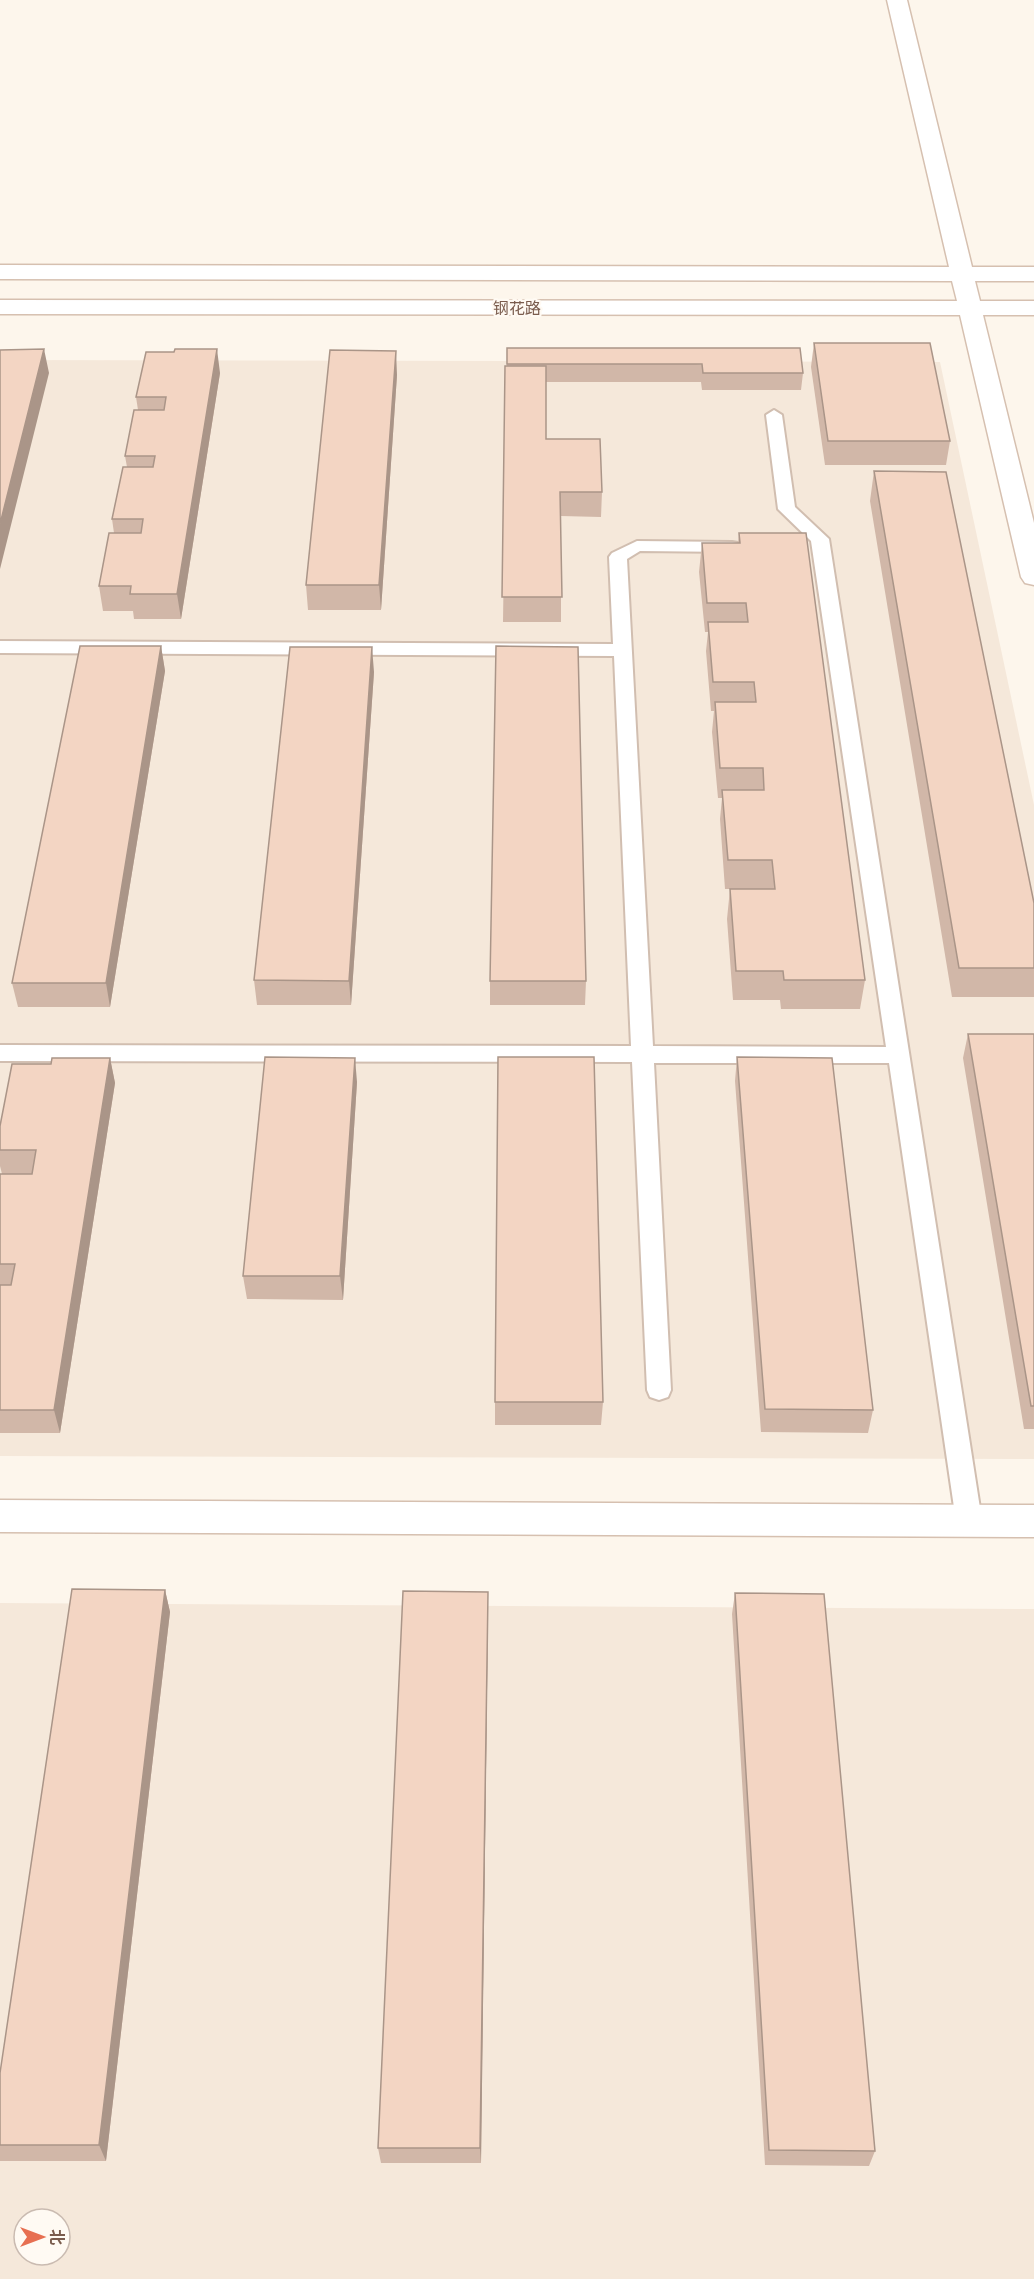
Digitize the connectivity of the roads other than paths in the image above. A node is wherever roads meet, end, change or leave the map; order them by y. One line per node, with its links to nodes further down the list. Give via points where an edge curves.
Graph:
1 (897, 0): 3 (main road)
2 (0, 272): 3 (main road, 钢花路)
3 (961, 274): 4 (main road, 钢花路); 6 (main road)
4 (1034, 274)
5 (0, 307): 6 (main road, 钢花路)
6 (969, 308): 7 (main road, 钢花路); 12 (main road)
7 (1034, 308)
8 (774, 415): 11 (lane, via 787,510 820,539)
9 (752, 547): 14 (lane, via 637,546 618,557)
10 (798, 548): 11 (lane)
11 (821, 548): 17 (lane)
12 (1034, 577)
13 (0, 648): 14 (lane)
14 (622, 650): 16 (lane)
15 (0, 1053): 16 (lane)
16 (642, 1055): 17 (lane); 18 (lane)
17 (898, 1055): 20 (lane)
18 (659, 1390)
19 (0, 1516): 20 (main road)
20 (969, 1521): 21 (main road)
21 (1034, 1521)

